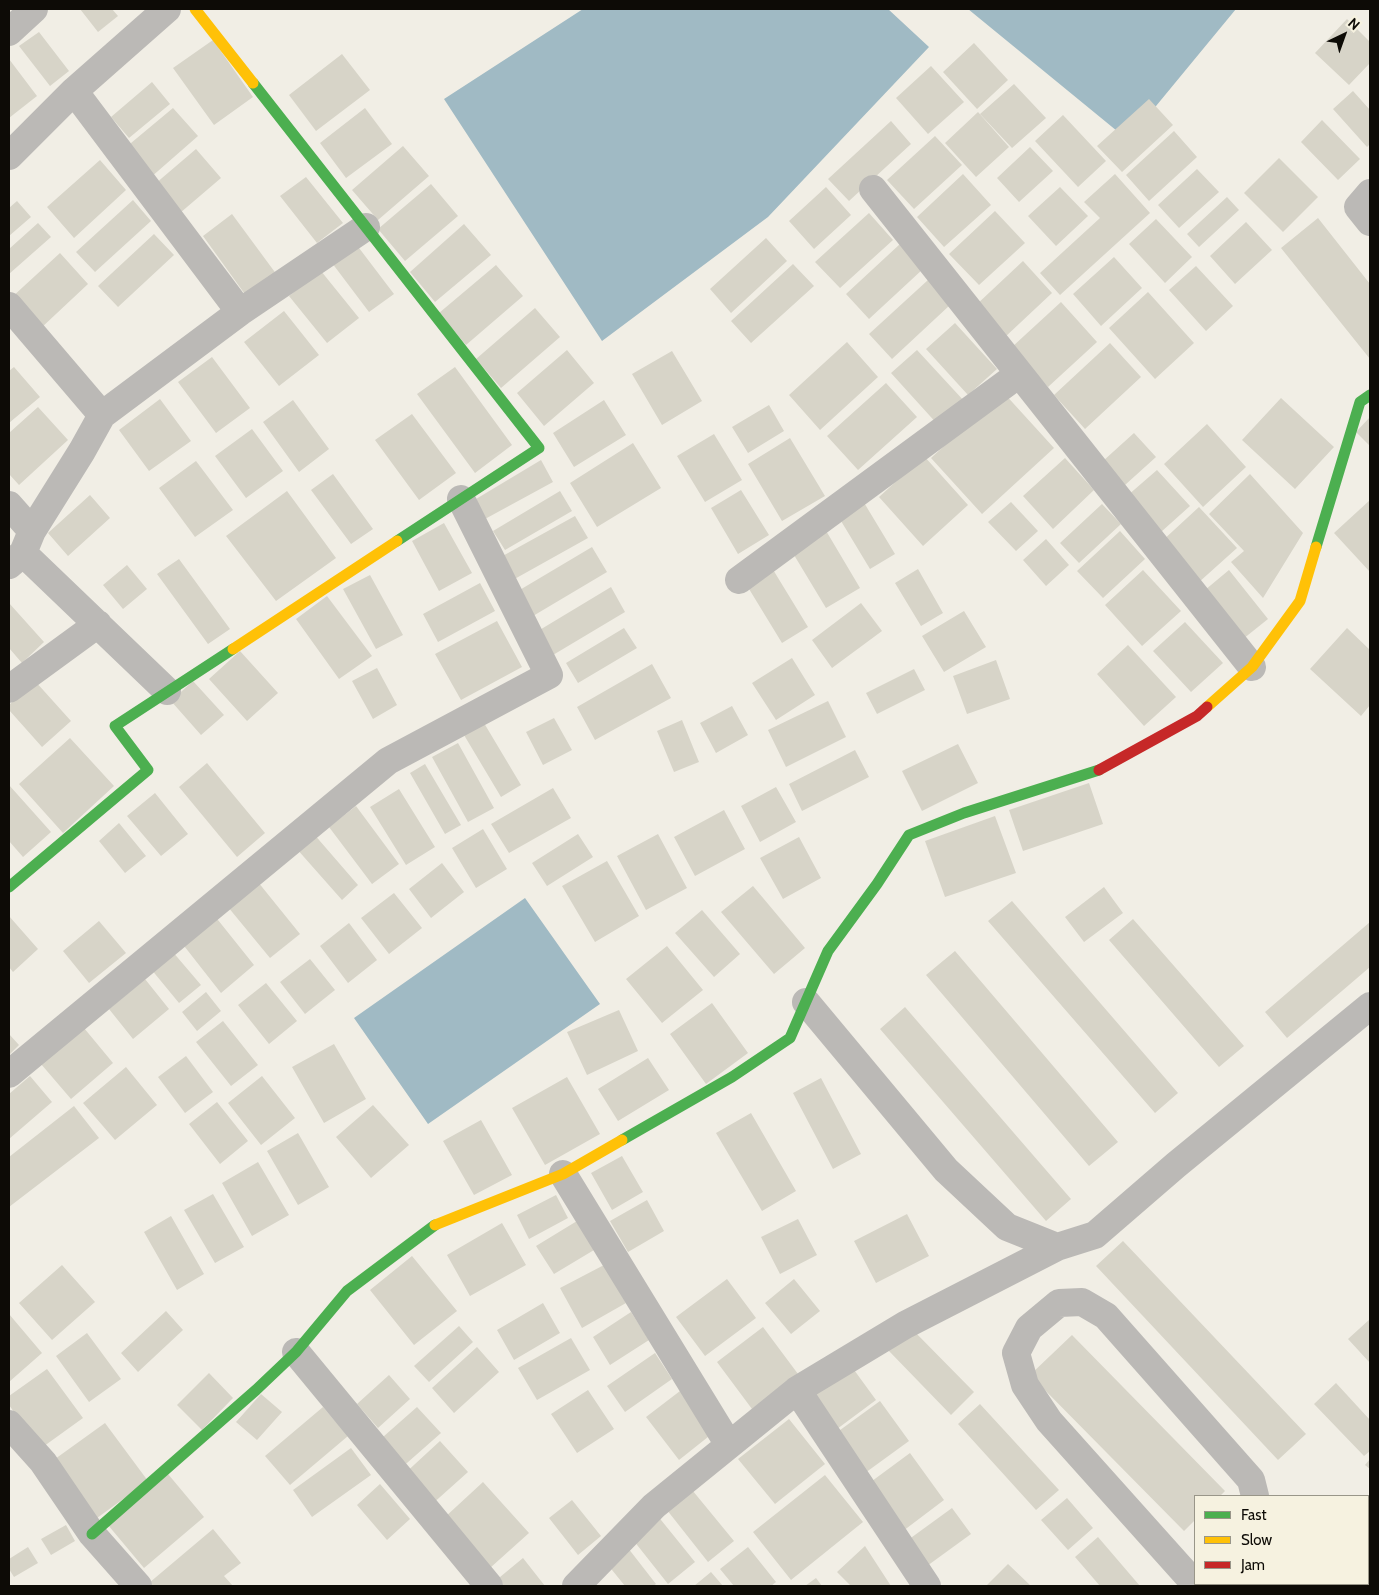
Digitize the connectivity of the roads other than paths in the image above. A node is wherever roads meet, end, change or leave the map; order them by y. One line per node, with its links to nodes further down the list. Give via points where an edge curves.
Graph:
1 (34, 9): 4 (street)
2 (167, 9): 5 (street)
3 (195, 9): 10 (street)
4 (9, 32)
5 (74, 91): 6 (street); 12 (street)
6 (9, 156)
7 (873, 189): 13 (street)
8 (1370, 194): 9 (street, via 1358,207)
9 (1370, 222)
10 (366, 227): 12 (street); 16 (street, via 539,448)
11 (9, 306): 15 (street)
12 (240, 312): 15 (street)
13 (1019, 374): 19 (street); 21 (street)
14 (1370, 395): 21 (street, via 1360,402 1300,601)
15 (102, 415): 18 (street)
16 (461, 499): 23 (street); 27 (street, via 549,675 388,761)
17 (9, 505): 18 (street)
18 (21, 550): 20 (street)
19 (739, 580)
20 (98, 624): 22 (street); 23 (street)
21 (1252, 667): 25 (street, via 1197,716 1102,769 964,813 909,835 828,951)
22 (9, 689)
23 (167, 691): 24 (street, via 115,726 148,770)
24 (9, 887)
25 (806, 1002): 28 (street, via 790,1038 732,1077); 29 (street, via 946,1170 1007,1226)
26 (1370, 1006): 29 (street, via 1095,1235)
27 (9, 1074)
28 (563, 1174): 30 (street, via 438,1223 347,1291); 33 (street)
29 (1057, 1247): 31 (street, via 905,1325)
30 (296, 1352): 35 (street); 38 (street)
31 (797, 1390): 33 (street); 40 (street)
32 (9, 1424): 35 (street, via 42,1462)
33 (729, 1445): 39 (street, via 654,1506)
34 (1255, 1495): 36 (street, via 1251,1480 1106,1316 1082,1302 1059,1303 1029,1328 1016,1353 1025,1385 1049,1421)
35 (92, 1534): 37 (street)
36 (1193, 1576)
37 (138, 1586)
38 (489, 1586)
39 (576, 1586)
40 (927, 1586)

